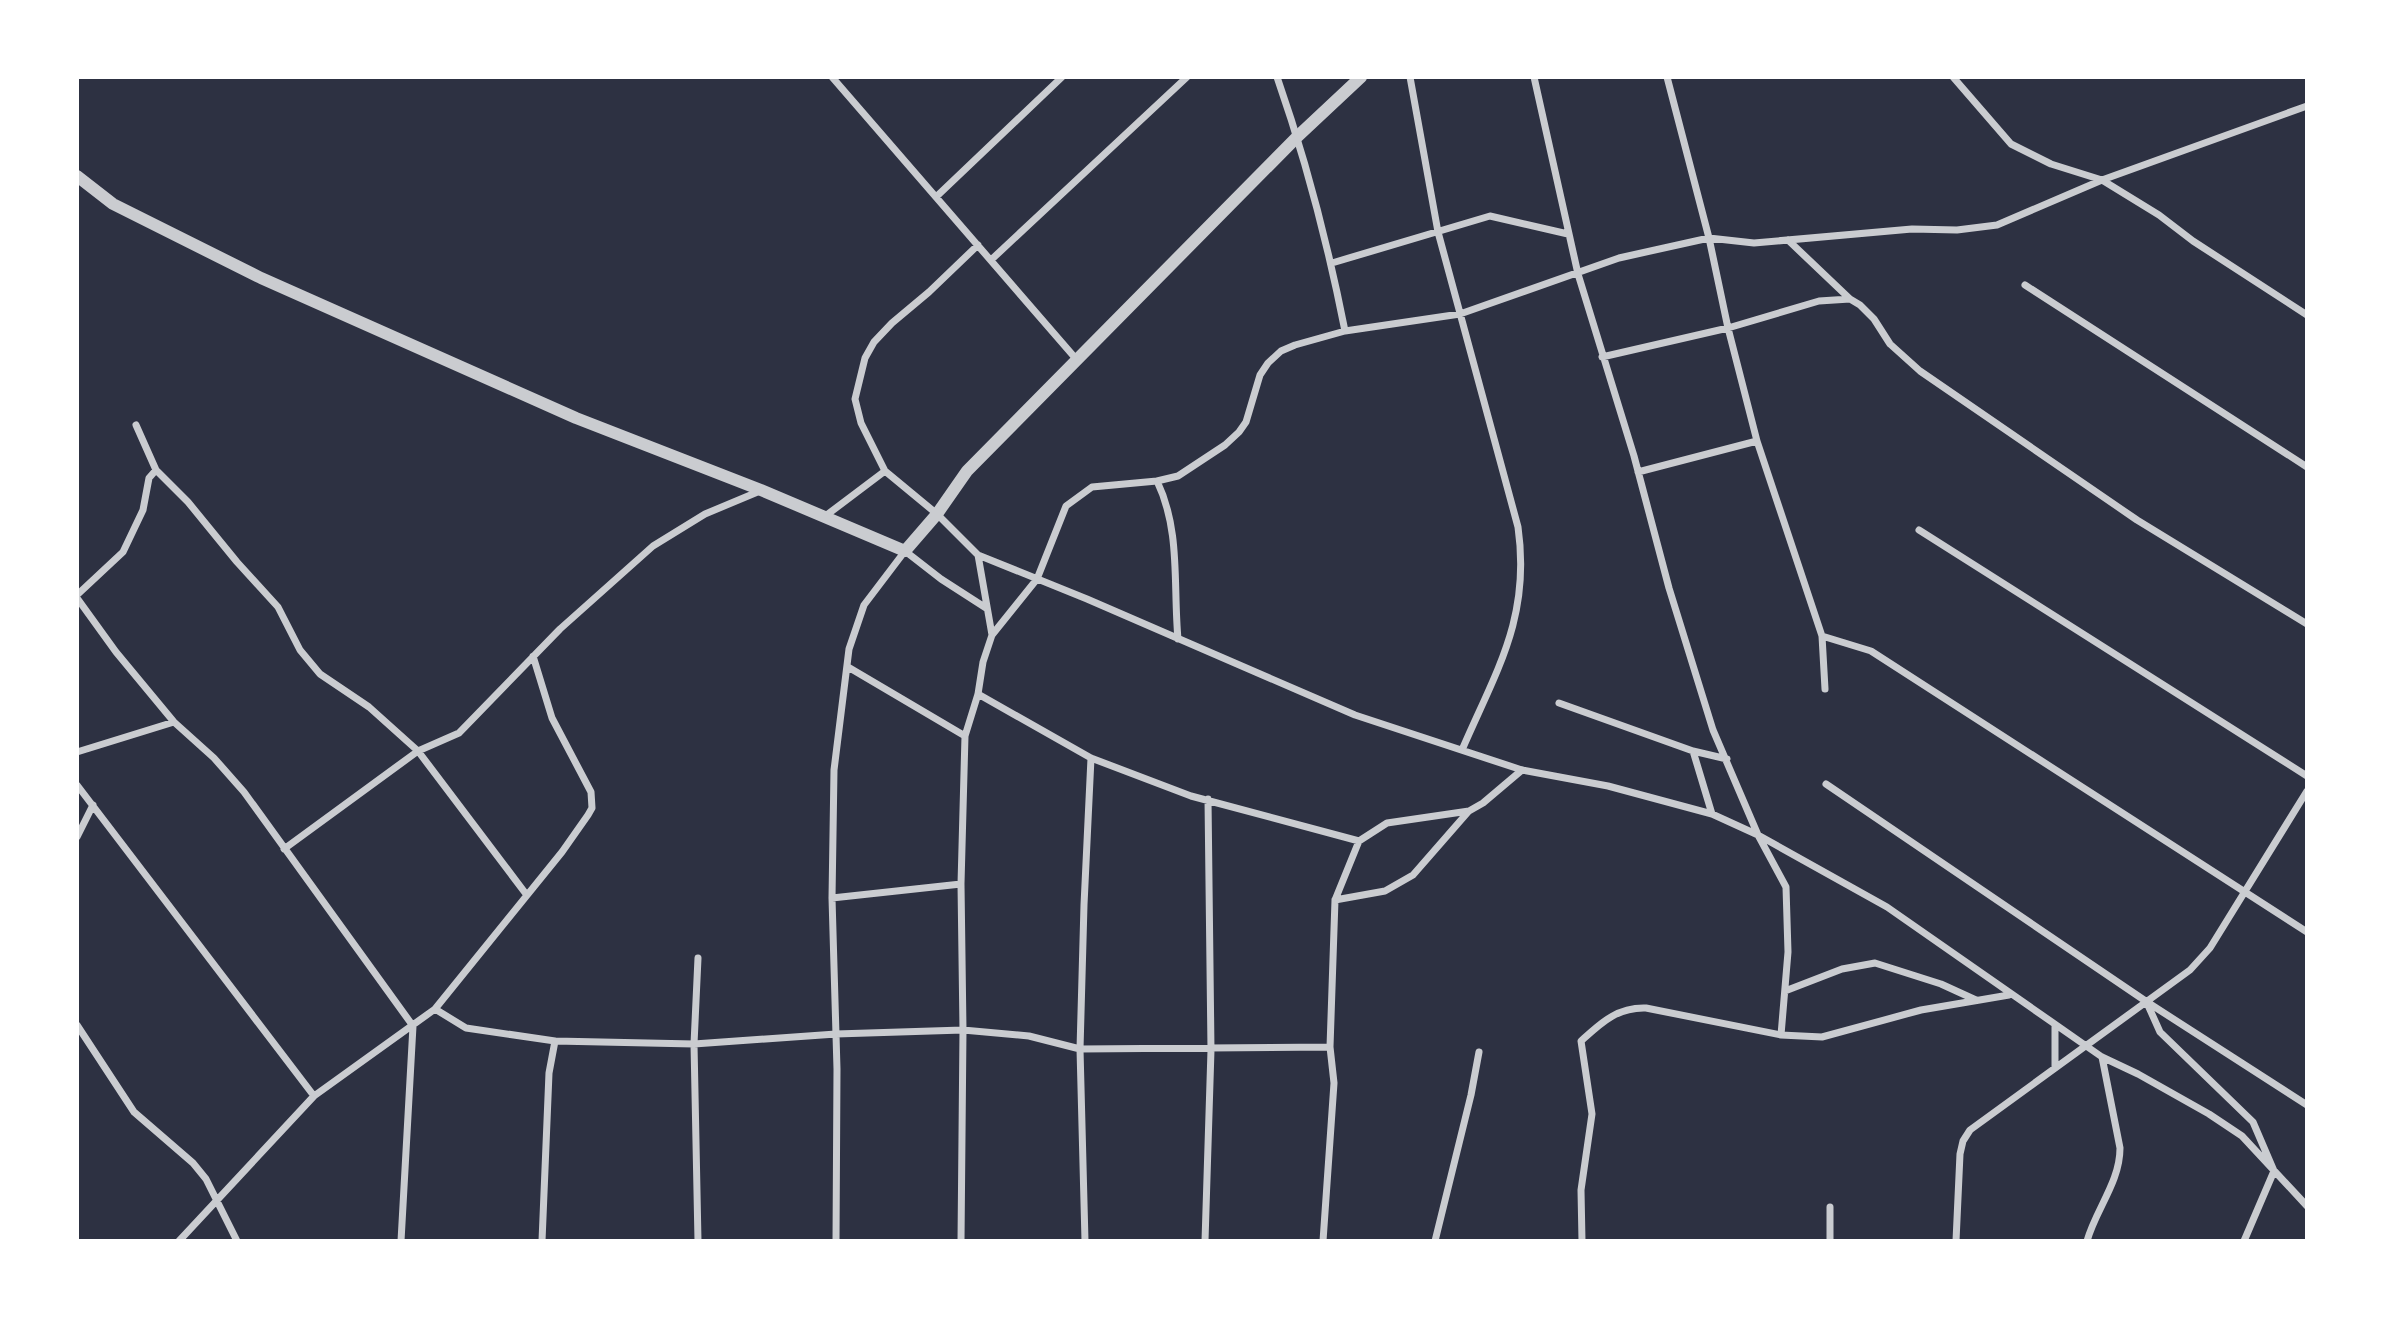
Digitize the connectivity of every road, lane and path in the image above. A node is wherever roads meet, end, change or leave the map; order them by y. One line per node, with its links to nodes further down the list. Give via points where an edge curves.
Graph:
1 (832, 77): 14 (street)
2 (1062, 77): 14 (street)
3 (1187, 77): 20 (street)
4 (1277, 77): 11 (street)
5 (1362, 77): 11 (street)
6 (1410, 77): 15 (street)
7 (1534, 77): 16 (street)
8 (1667, 77): 17 (street)
9 (1953, 77): 13 (street, via 2011,144 2051,164)
10 (2307, 106): 13 (street)
11 (1298, 136): 21 (street); 30 (street)
12 (77, 176): 38 (street, via 113,204 261,278 576,418)
13 (2102, 180): 18 (street, via 1997,225); 26 (street)
14 (936, 197): 19 (street)
15 (1438, 232): 16 (street, via 1490,216); 21 (street); 25 (street)
16 (1568, 234): 22 (street)
17 (1709, 238): 18 (street, via 1754,243); 22 (street, via 1619,258); 27 (street)
18 (1788, 240): 24 (street)
19 (978, 244): 20 (street); 35 (street, via 892,323 864,358 855,399)
20 (991, 260): 30 (street)
21 (1332, 263): 28 (street)
22 (1577, 274): 25 (street); 29 (street)
23 (2025, 285): 33 (street)
24 (1850, 299): 27 (street, via 1819,301); 47 (street, via 1920,371 2137,520)
25 (1460, 314): 28 (street); 58 (street, via 1518,527 1522,558 1514,630)
26 (2307, 315)
27 (1728, 328): 29 (street); 32 (street)
28 (1345, 331): 37 (street, via 1281,351 1260,375 1239,432 1178,476)
29 (1602, 357): 36 (street)
30 (1077, 360): 39 (street, via 967,471)
31 (136, 425): 34 (street)
32 (1757, 441): 36 (street); 49 (street)
33 (2307, 467)
34 (156, 470): 45 (street, via 149,478 143,510 123,552); 59 (street, via 278,607 300,650 320,674 369,707)
35 (884, 471): 39 (street); 40 (street)
36 (1638, 472): 63 (street, via 1713,730)
37 (1157, 481): 44 (street, via 1092,487 1066,506); 50 (street, via 1174,537)
38 (761, 490): 40 (street); 51 (street, via 705,514 653,546)
39 (937, 514): 42 (street); 43 (street)
40 (824, 517): 42 (street)
41 (1919, 530): 65 (street)
42 (905, 551): 46 (street); 52 (street, via 864,605 849,649)
43 (978, 555): 44 (street); 46 (street)
44 (1037, 579): 48 (street); 50 (street)
45 (77, 596): 56 (street)
46 (986, 608): 48 (street)
47 (2307, 624)
48 (992, 635): 54 (street)
49 (1822, 636): 53 (street); 78 (street, via 1871,651)
50 (1178, 639): 58 (street, via 1355,715)
51 (533, 656): 59 (street, via 459,733); 79 (street, via 552,718 590,792 592,808)
52 (848, 667): 57 (street); 80 (street, via 834,770)
53 (1825, 689)
54 (978, 694): 57 (street); 62 (street)
55 (1559, 703): 60 (street)
56 (174, 722): 61 (street); 76 (street, via 244,792)
57 (965, 736): 77 (street)
58 (1462, 750): 64 (street)
59 (418, 751): 76 (street); 79 (street)
60 (1693, 751): 63 (street); 72 (street)
61 (77, 752)
62 (1091, 758): 69 (street); 99 (street)
63 (1727, 759): 73 (street)
64 (1522, 770): 71 (street); 72 (street, via 1608,786)
65 (2307, 776)
66 (1826, 784): 87 (street)
67 (77, 785): 70 (street)
68 (2307, 791): 78 (street)
69 (1208, 799): 75 (street); 100 (street)
70 (93, 806): 74 (street); 104 (street)
71 (1469, 811): 75 (street, via 1387,823); 81 (street, via 1413,876 1385,891)
72 (1712, 814): 73 (street)
73 (1758, 835): 84 (street, via 1786,887); 85 (street, via 1887,907)
74 (77, 837)
75 (1359, 841): 81 (street)
76 (284, 849): 90 (street)
77 (961, 884): 80 (street); 92 (street)
78 (2247, 891): 82 (street); 87 (street, via 2210,948 2190,970)
79 (526, 894): 88 (street)
80 (832, 898): 93 (street)
81 (1335, 900): 97 (street)
82 (2307, 932)
83 (698, 958): 96 (street)
84 (1785, 990): 86 (street, via 1842,969 1875,963); 94 (street)
85 (2009, 995): 86 (street); 91 (street)
86 (1976, 1000): 94 (street, via 1822,1037)
87 (2147, 1002): 98 (street); 105 (street); 106 (street, via 2160,1032 2253,1122)
88 (435, 1009): 90 (street); 95 (street, via 466,1028)
89 (77, 1025): 107 (street, via 134,1112 192,1163)
90 (413, 1026): 104 (street); 112 (street)
91 (2055, 1026): 98 (street); 103 (street)
92 (963, 1030): 93 (street); 99 (street, via 1029,1036); 116 (street)
93 (836, 1034): 96 (street); 115 (street)
94 (1781, 1035): 121 (street, via 1634,1007 1612,1015 1581,1041 1592,1114 1581,1190)
95 (555, 1041): 96 (street); 113 (street)
96 (694, 1044): 114 (street)
97 (1330, 1047): 100 (street); 119 (street, via 1334,1083)
98 (2085, 1047): 102 (street); 103 (street)
99 (1080, 1049): 100 (street); 117 (street)
100 (1211, 1050): 118 (street)
101 (1479, 1052): 120 (street)
102 (2102, 1057): 106 (street, via 2209,1114 2242,1136); 124 (street, via 2120,1163)
103 (2056, 1068): 123 (street, via 1970,1130 1963,1141)
104 (314, 1096): 107 (street)
105 (2307, 1105)
106 (2274, 1171): 108 (street); 125 (street)
107 (218, 1202): 110 (street); 111 (street)
108 (2307, 1206)
109 (1830, 1207): 122 (street)
110 (179, 1241)
111 (237, 1241)
112 (401, 1241)
113 (542, 1241)
114 (698, 1241)
115 (836, 1241)
116 (961, 1241)
117 (1085, 1241)
118 (1205, 1241)
119 (1323, 1241)
120 (1436, 1241)
121 (1582, 1241)
122 (1830, 1241)
123 (1956, 1241)
124 (2087, 1241)
125 (2244, 1241)

